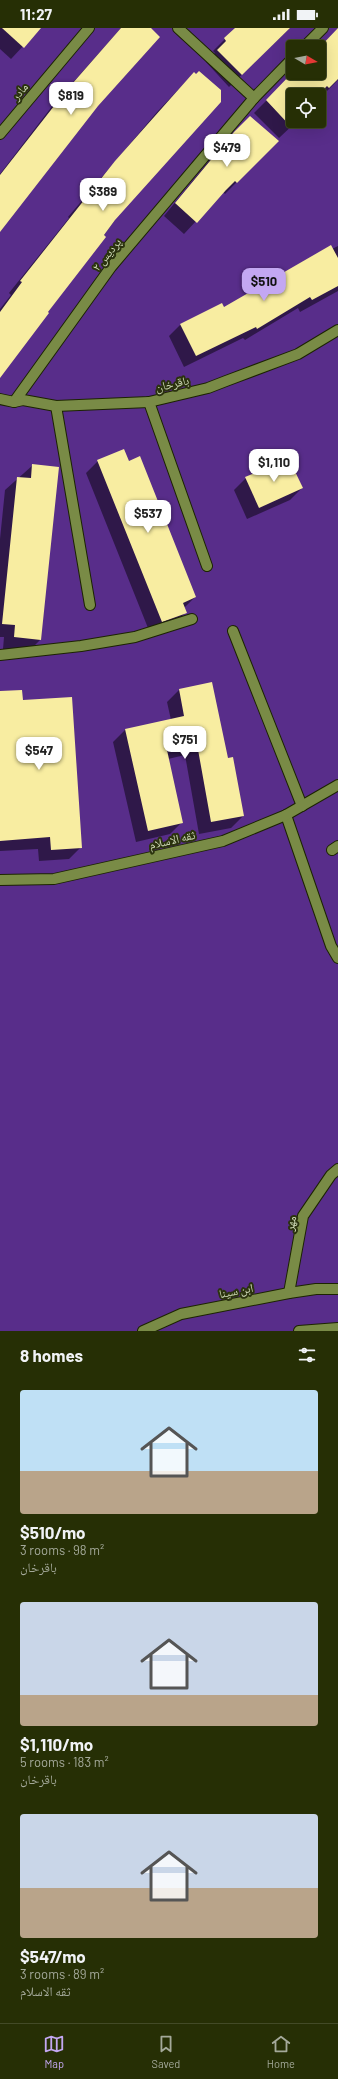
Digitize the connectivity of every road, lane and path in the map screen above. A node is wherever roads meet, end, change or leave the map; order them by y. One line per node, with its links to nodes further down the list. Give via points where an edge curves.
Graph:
1 (89, 28): 7 (street, مادر)
2 (178, 28): 6 (street)
3 (323, 28): 4 (street)
4 (311, 40)
5 (286, 65): 6 (street, پردیس ۲)
6 (254, 98): 10 (street, پردیس ۲, via 111,267)
7 (0, 134)
8 (338, 330): 11 (street, باقرخان, via 298,354 208,388)
9 (0, 399): 10 (street, باقرخان)
10 (14, 402): 12 (street, باقرخان, via 23,400)
11 (149, 402): 12 (street, باقرخان); 13 (street)
12 (56, 406): 14 (street)
13 (207, 566)
14 (90, 605)
15 (192, 619): 17 (street, via 135,637 73,648)
16 (232, 630): 19 (street)
17 (0, 655)
18 (338, 785): 19 (street, ثقه الاسلام)
19 (302, 806): 20 (street, ثقه الاسلام)
20 (286, 815): 21 (street, ثقه الاسلام, via 223,841 54,879); 22 (street, via 331,946)
21 (0, 880)
22 (338, 958)
23 (338, 1169): 25 (street, مهر, via 331,1175 303,1216)
24 (338, 1289): 25 (street, ابن سینا)
25 (289, 1293): 28 (street, ابن سینا, via 181,1314)
26 (338, 1328): 27 (street)
27 (313, 1330): 29 (street)
28 (143, 1331)
29 (299, 1331)

